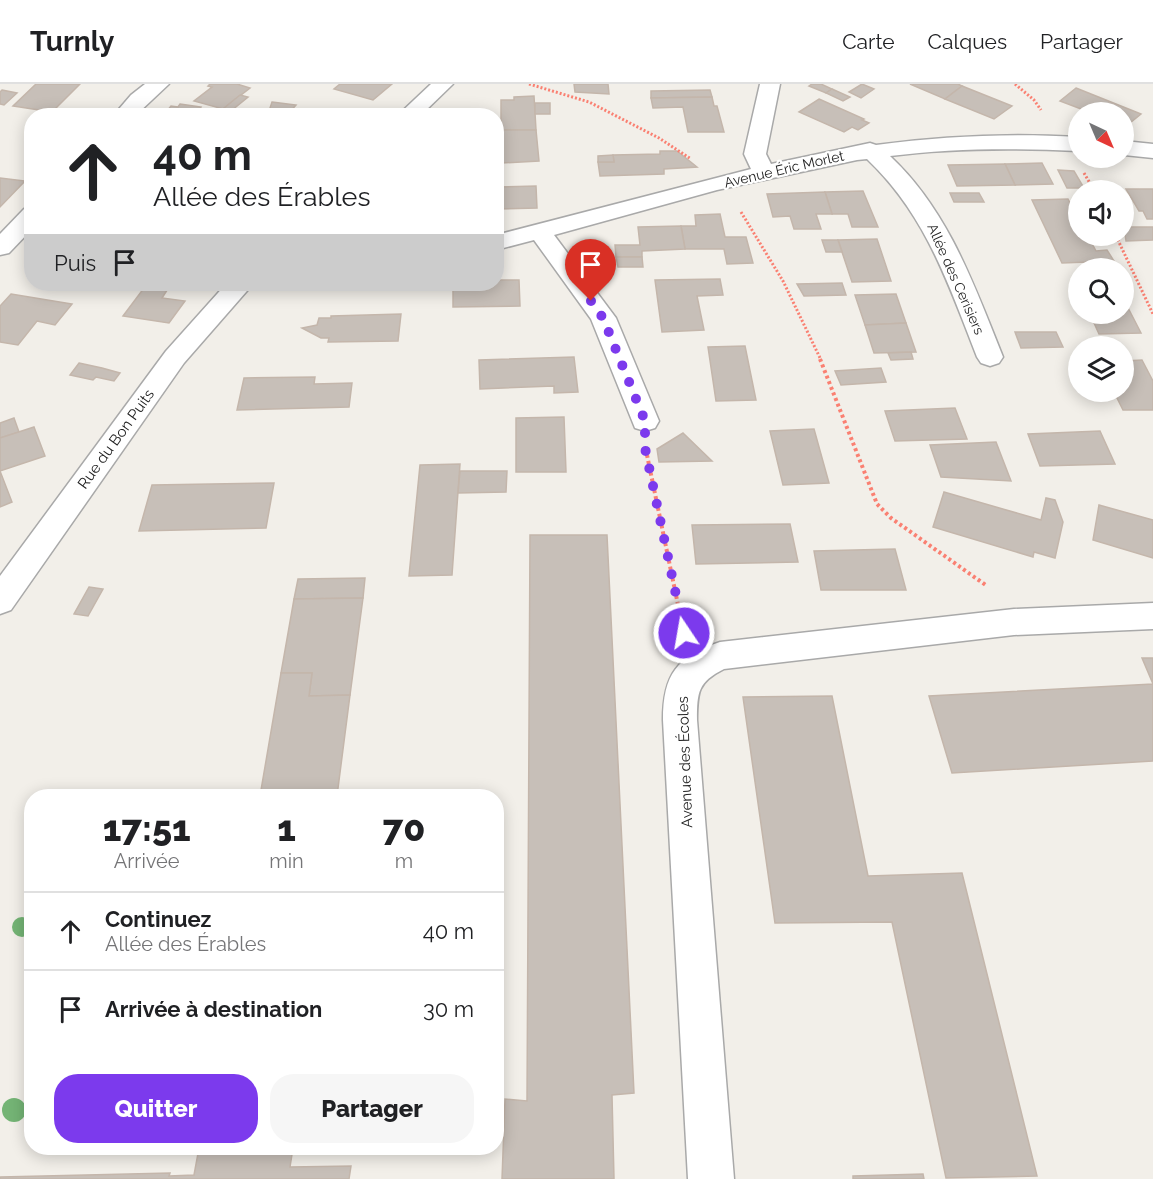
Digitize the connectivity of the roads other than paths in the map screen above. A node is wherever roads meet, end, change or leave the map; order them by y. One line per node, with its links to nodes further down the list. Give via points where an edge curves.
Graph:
1 (159, 84): 4 (street)
2 (443, 84): 5 (street)
3 (770, 84): 10 (street, via 755,154)
4 (130, 108)
5 (416, 108)
6 (1068, 144): 8 (street, Avenue Éric Morlet, via 976,140)
7 (1134, 149): 9 (street)
8 (870, 150): 10 (street, Avenue Éric Morlet); 16 (street, Allée des Cerisiers, via 919,201 941,236)
9 (1153, 151)
10 (764, 172): 12 (street, Avenue Éric Morlet)
11 (24, 222): 14 (street)
12 (540, 232): 13 (street, Avenue Éric Morlet); 17 (street, via 603,318)
13 (504, 241)
14 (0, 248)
15 (234, 291): 18 (street, Rue du Bon Puits, via 175,357)
16 (990, 357)
17 (645, 421)
18 (0, 601)
19 (1153, 616): 20 (street, Avenue des Écoles, via 1014,622 720,656 695,667 679,695)
20 (711, 1179)

